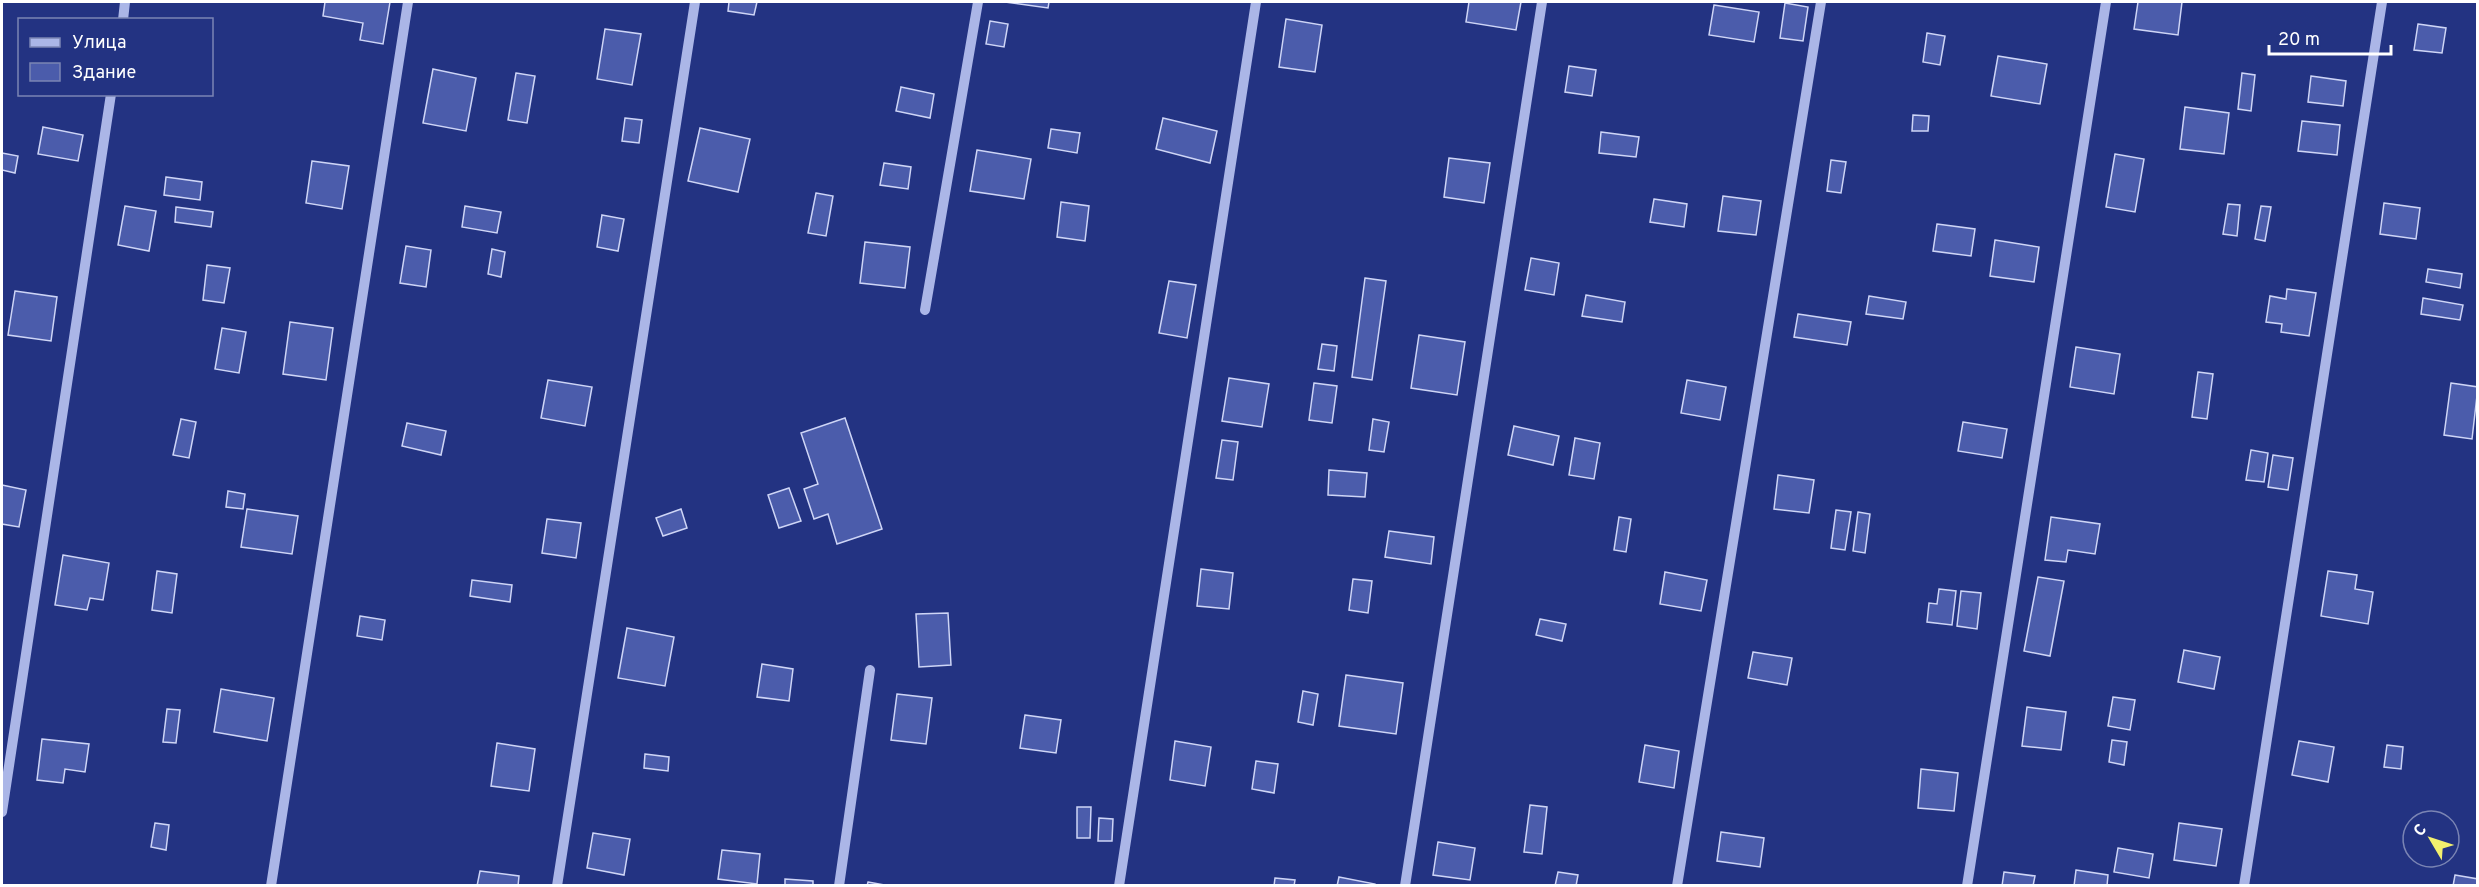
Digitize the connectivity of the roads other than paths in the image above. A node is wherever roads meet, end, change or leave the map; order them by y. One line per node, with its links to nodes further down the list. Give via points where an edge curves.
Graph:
1 (125, 2): 10 (lane)
2 (408, 2): 15 (lane)
3 (695, 2): 16 (lane)
4 (978, 2): 12 (lane)
5 (1256, 2): 18 (lane)
6 (1542, 2): 19 (lane)
7 (1821, 2): 20 (lane)
8 (2106, 2): 21 (lane)
9 (2382, 2): 22 (lane)
10 (123, 18)
11 (111, 96): 14 (lane)
12 (925, 310)
13 (870, 670): 17 (lane)
14 (2, 812)
15 (271, 885)
16 (557, 885)
17 (839, 885)
18 (1119, 885)
19 (1405, 885)
20 (1677, 885)
21 (1967, 885)
22 (2244, 885)

